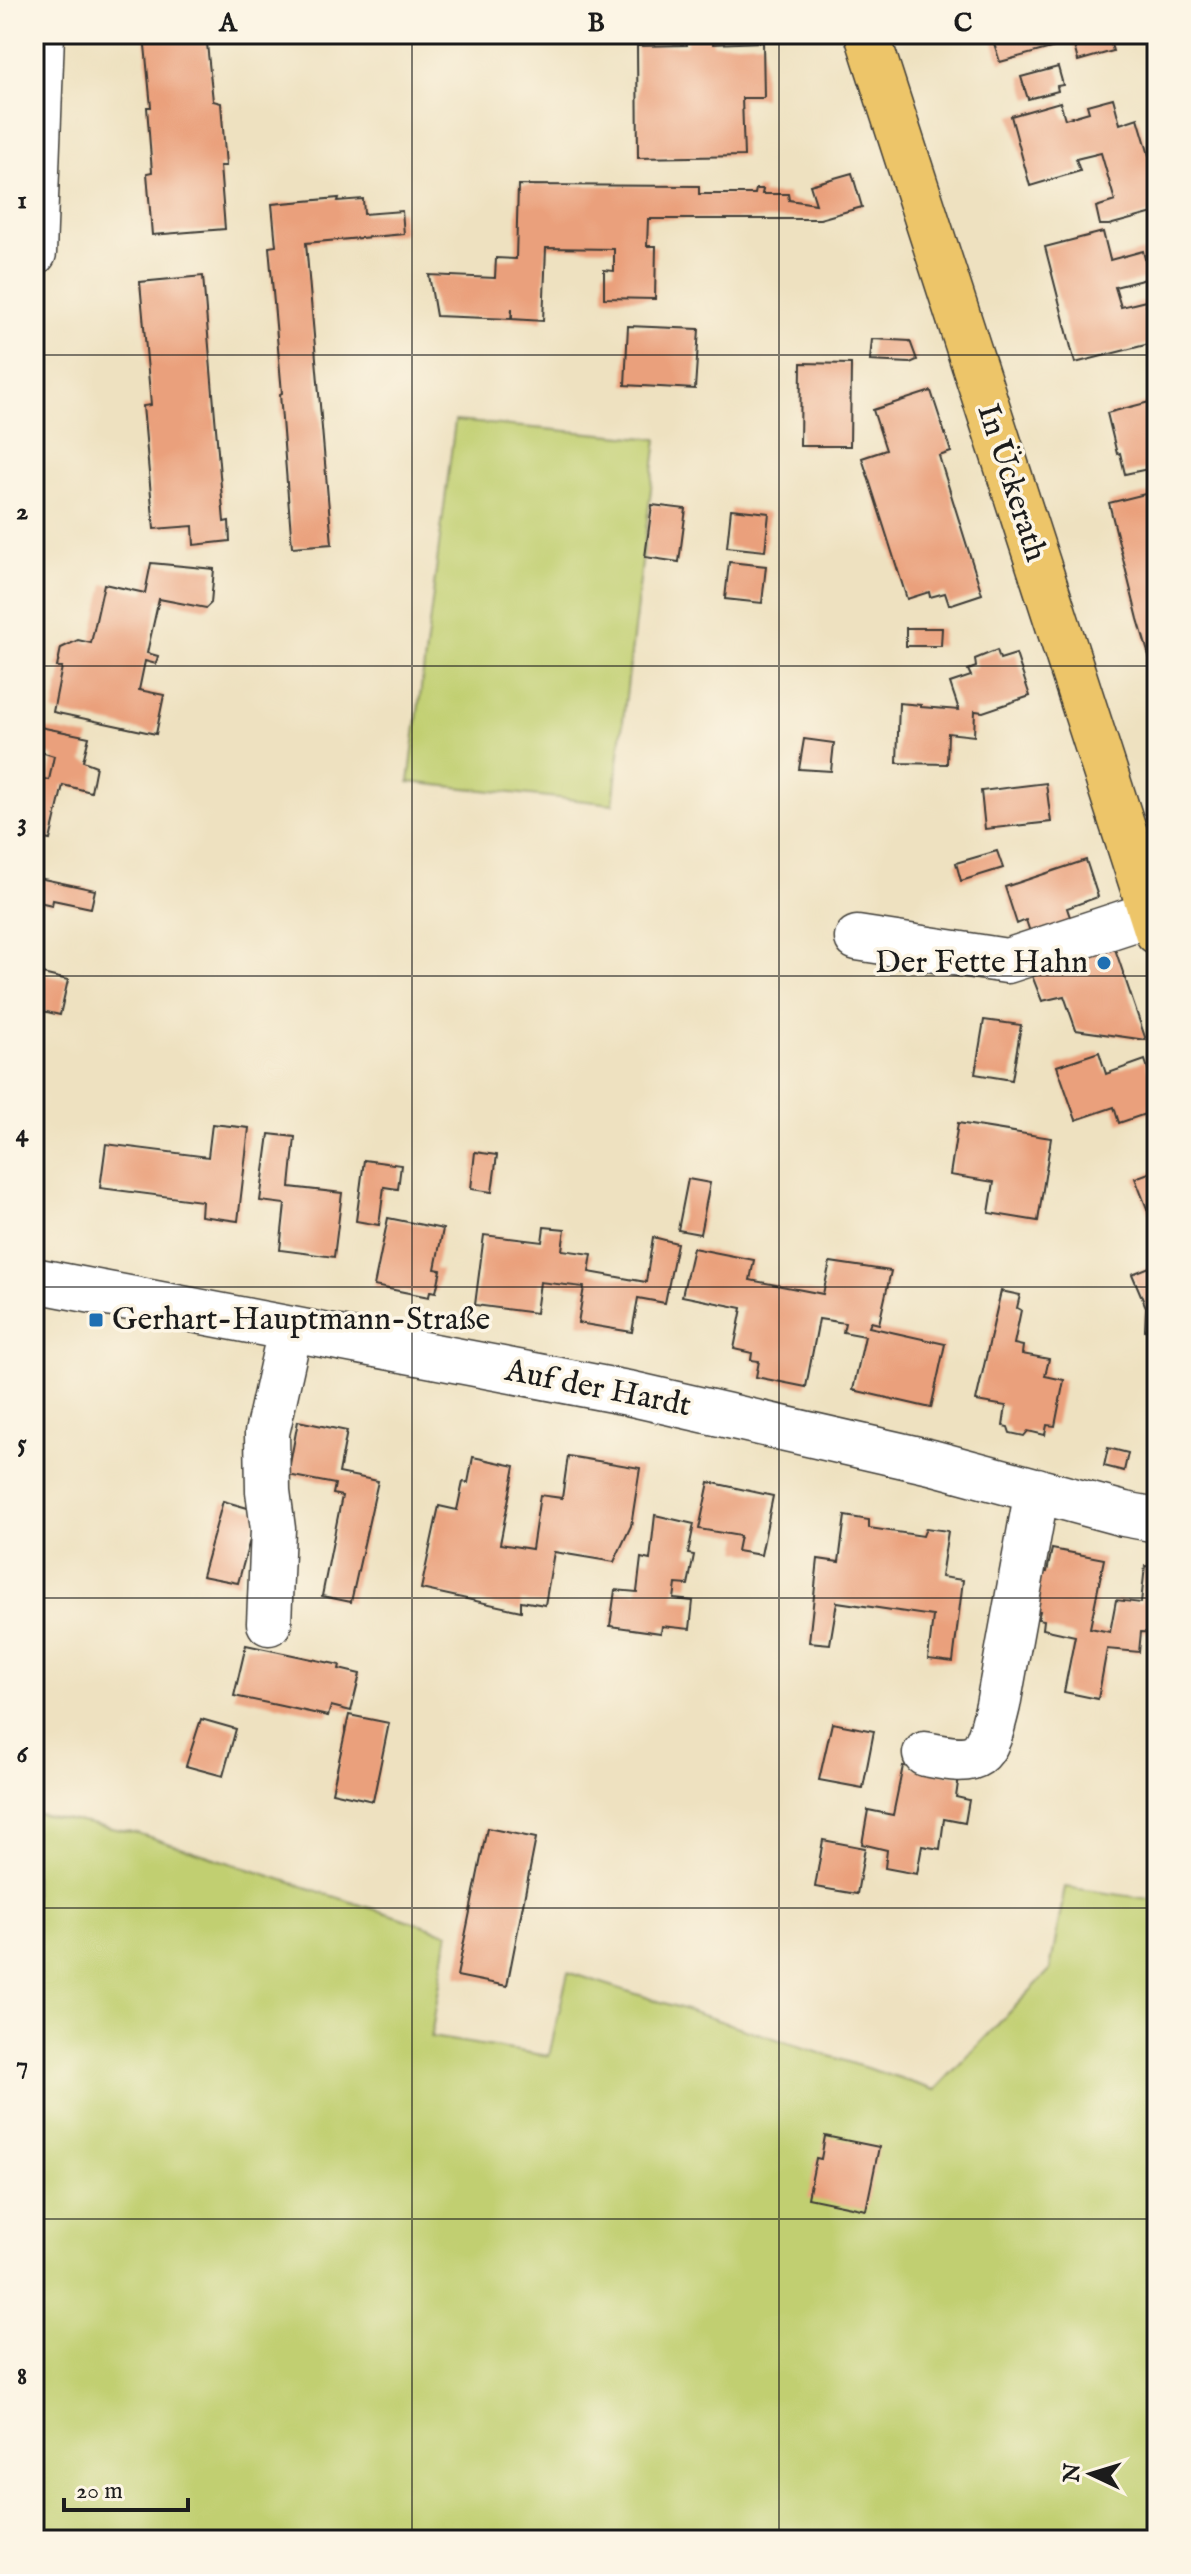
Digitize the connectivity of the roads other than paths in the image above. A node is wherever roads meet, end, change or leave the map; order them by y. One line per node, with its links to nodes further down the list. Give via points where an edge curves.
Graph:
1 (42, 34): 3 (street)
2 (867, 34): 4 (main road, In Ückerath)
3 (34, 253)
4 (1154, 923): 5 (street, via 1007,961)
5 (857, 938)
6 (34, 1280): 7 (street, Auf der Hardt)
7 (290, 1330): 8 (street, Auf der Hardt, via 628,1393); 10 (street, via 267,1433 273,1529)
8 (1037, 1490): 9 (street, Auf der Hardt); 11 (street, via 990,1739 971,1759)
9 (1157, 1520)
10 (269, 1623)
11 (925, 1754)

